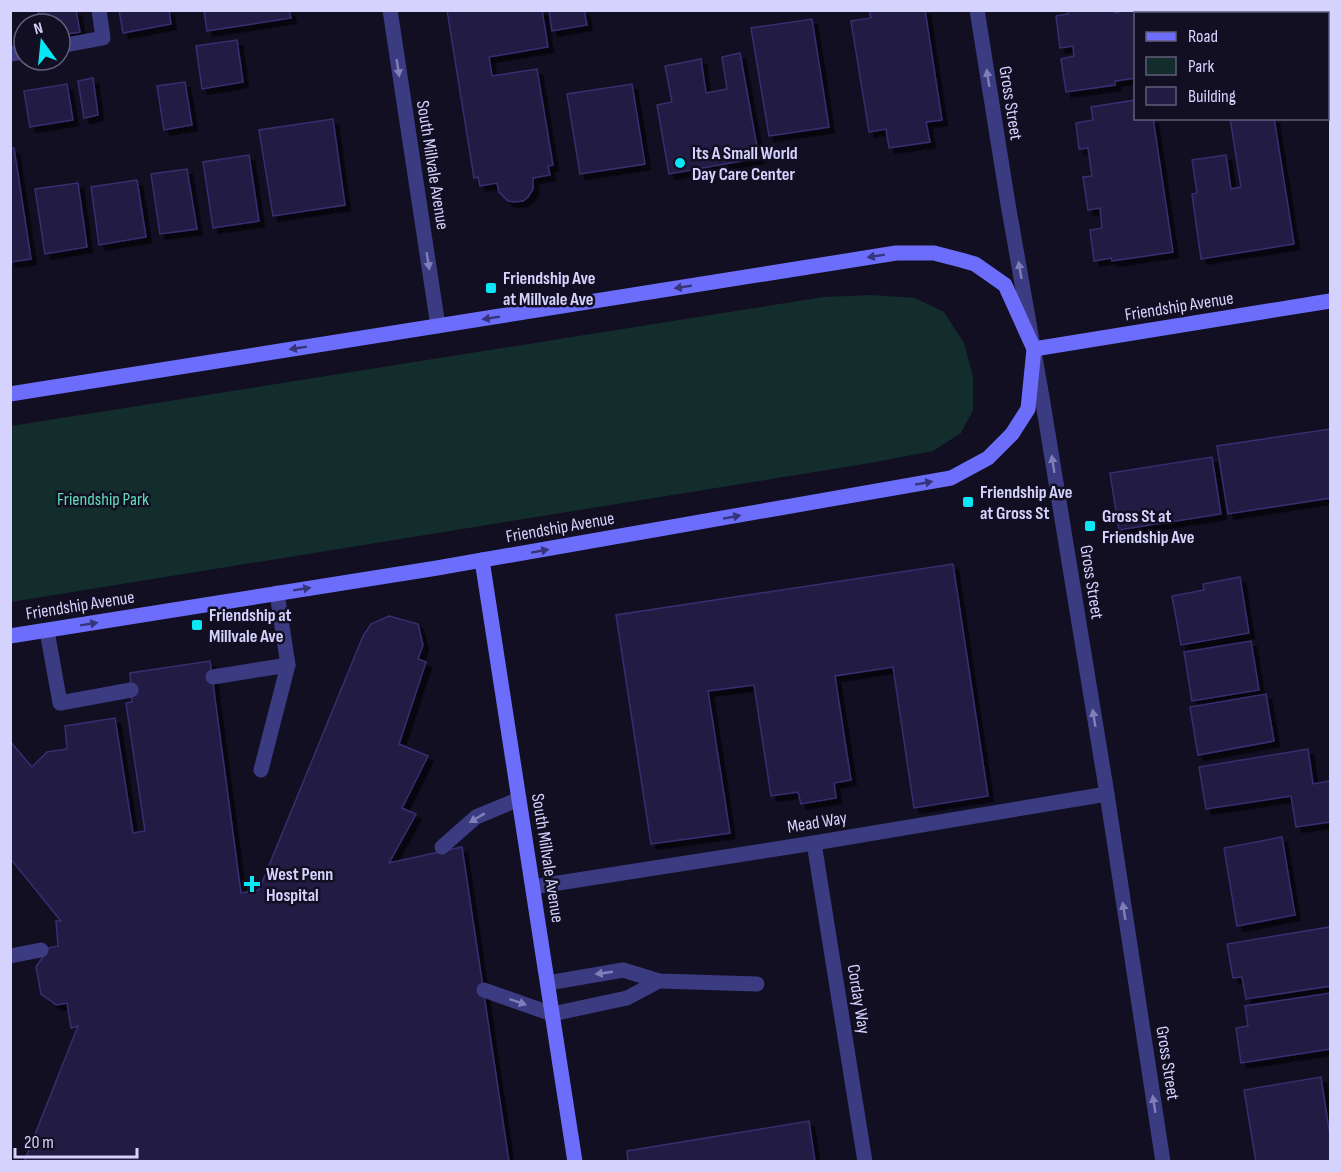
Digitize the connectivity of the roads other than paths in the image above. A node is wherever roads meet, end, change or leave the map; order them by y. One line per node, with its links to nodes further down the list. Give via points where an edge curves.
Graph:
1 (99, 10): 4 (street, via 103,38)
2 (390, 10): 6 (street, South Millvale Avenue, one-way to 6)
3 (977, 10): 7 (street, Gross Street, one-way to 3)
4 (72, 44)
5 (1330, 301): 7 (street, Friendship Avenue)
6 (438, 326): 7 (street, one-way to 6, via 1005,285 975,264 934,253 896,253); 8 (street, one-way to 8)
7 (1034, 349): 9 (street, Friendship Avenue, one-way to 7, via 951,478 988,458 1012,434 1028,409); 17 (street, Gross Street, one-way to 7)
8 (10, 394)
9 (482, 560): 10 (street, Friendship Avenue, one-way to 9); 18 (street, South Millvale Avenue)
10 (277, 593): 11 (street, Friendship Avenue, one-way to 10); 13 (street)
11 (47, 631): 12 (street, Friendship Avenue); 15 (street, via 60,703)
12 (10, 636)
13 (288, 665): 14 (street); 16 (street)
14 (213, 677)
15 (131, 690)
16 (261, 770)
17 (1107, 794): 19 (street, Mead Way); 31 (street, Gross Street, one-way to 17)
18 (519, 799): 20 (street, one-way to 20, via 476,817); 21 (street, South Millvale Avenue)
19 (814, 843): 21 (street, Mead Way); 30 (street, Corday Way)
20 (442, 847)
21 (533, 887): 25 (street, South Millvale Avenue)
22 (41, 950): 23 (street)
23 (10, 956)
24 (658, 981): 25 (street, one-way to 25, via 624,970); 26 (street); 28 (street, via 627,998)
25 (548, 983): 28 (street, South Millvale Avenue)
26 (757, 984)
27 (484, 990): 28 (street, one-way to 28)
28 (552, 1014): 29 (street, South Millvale Avenue)
29 (575, 1161)
30 (866, 1161)
31 (1163, 1161)

